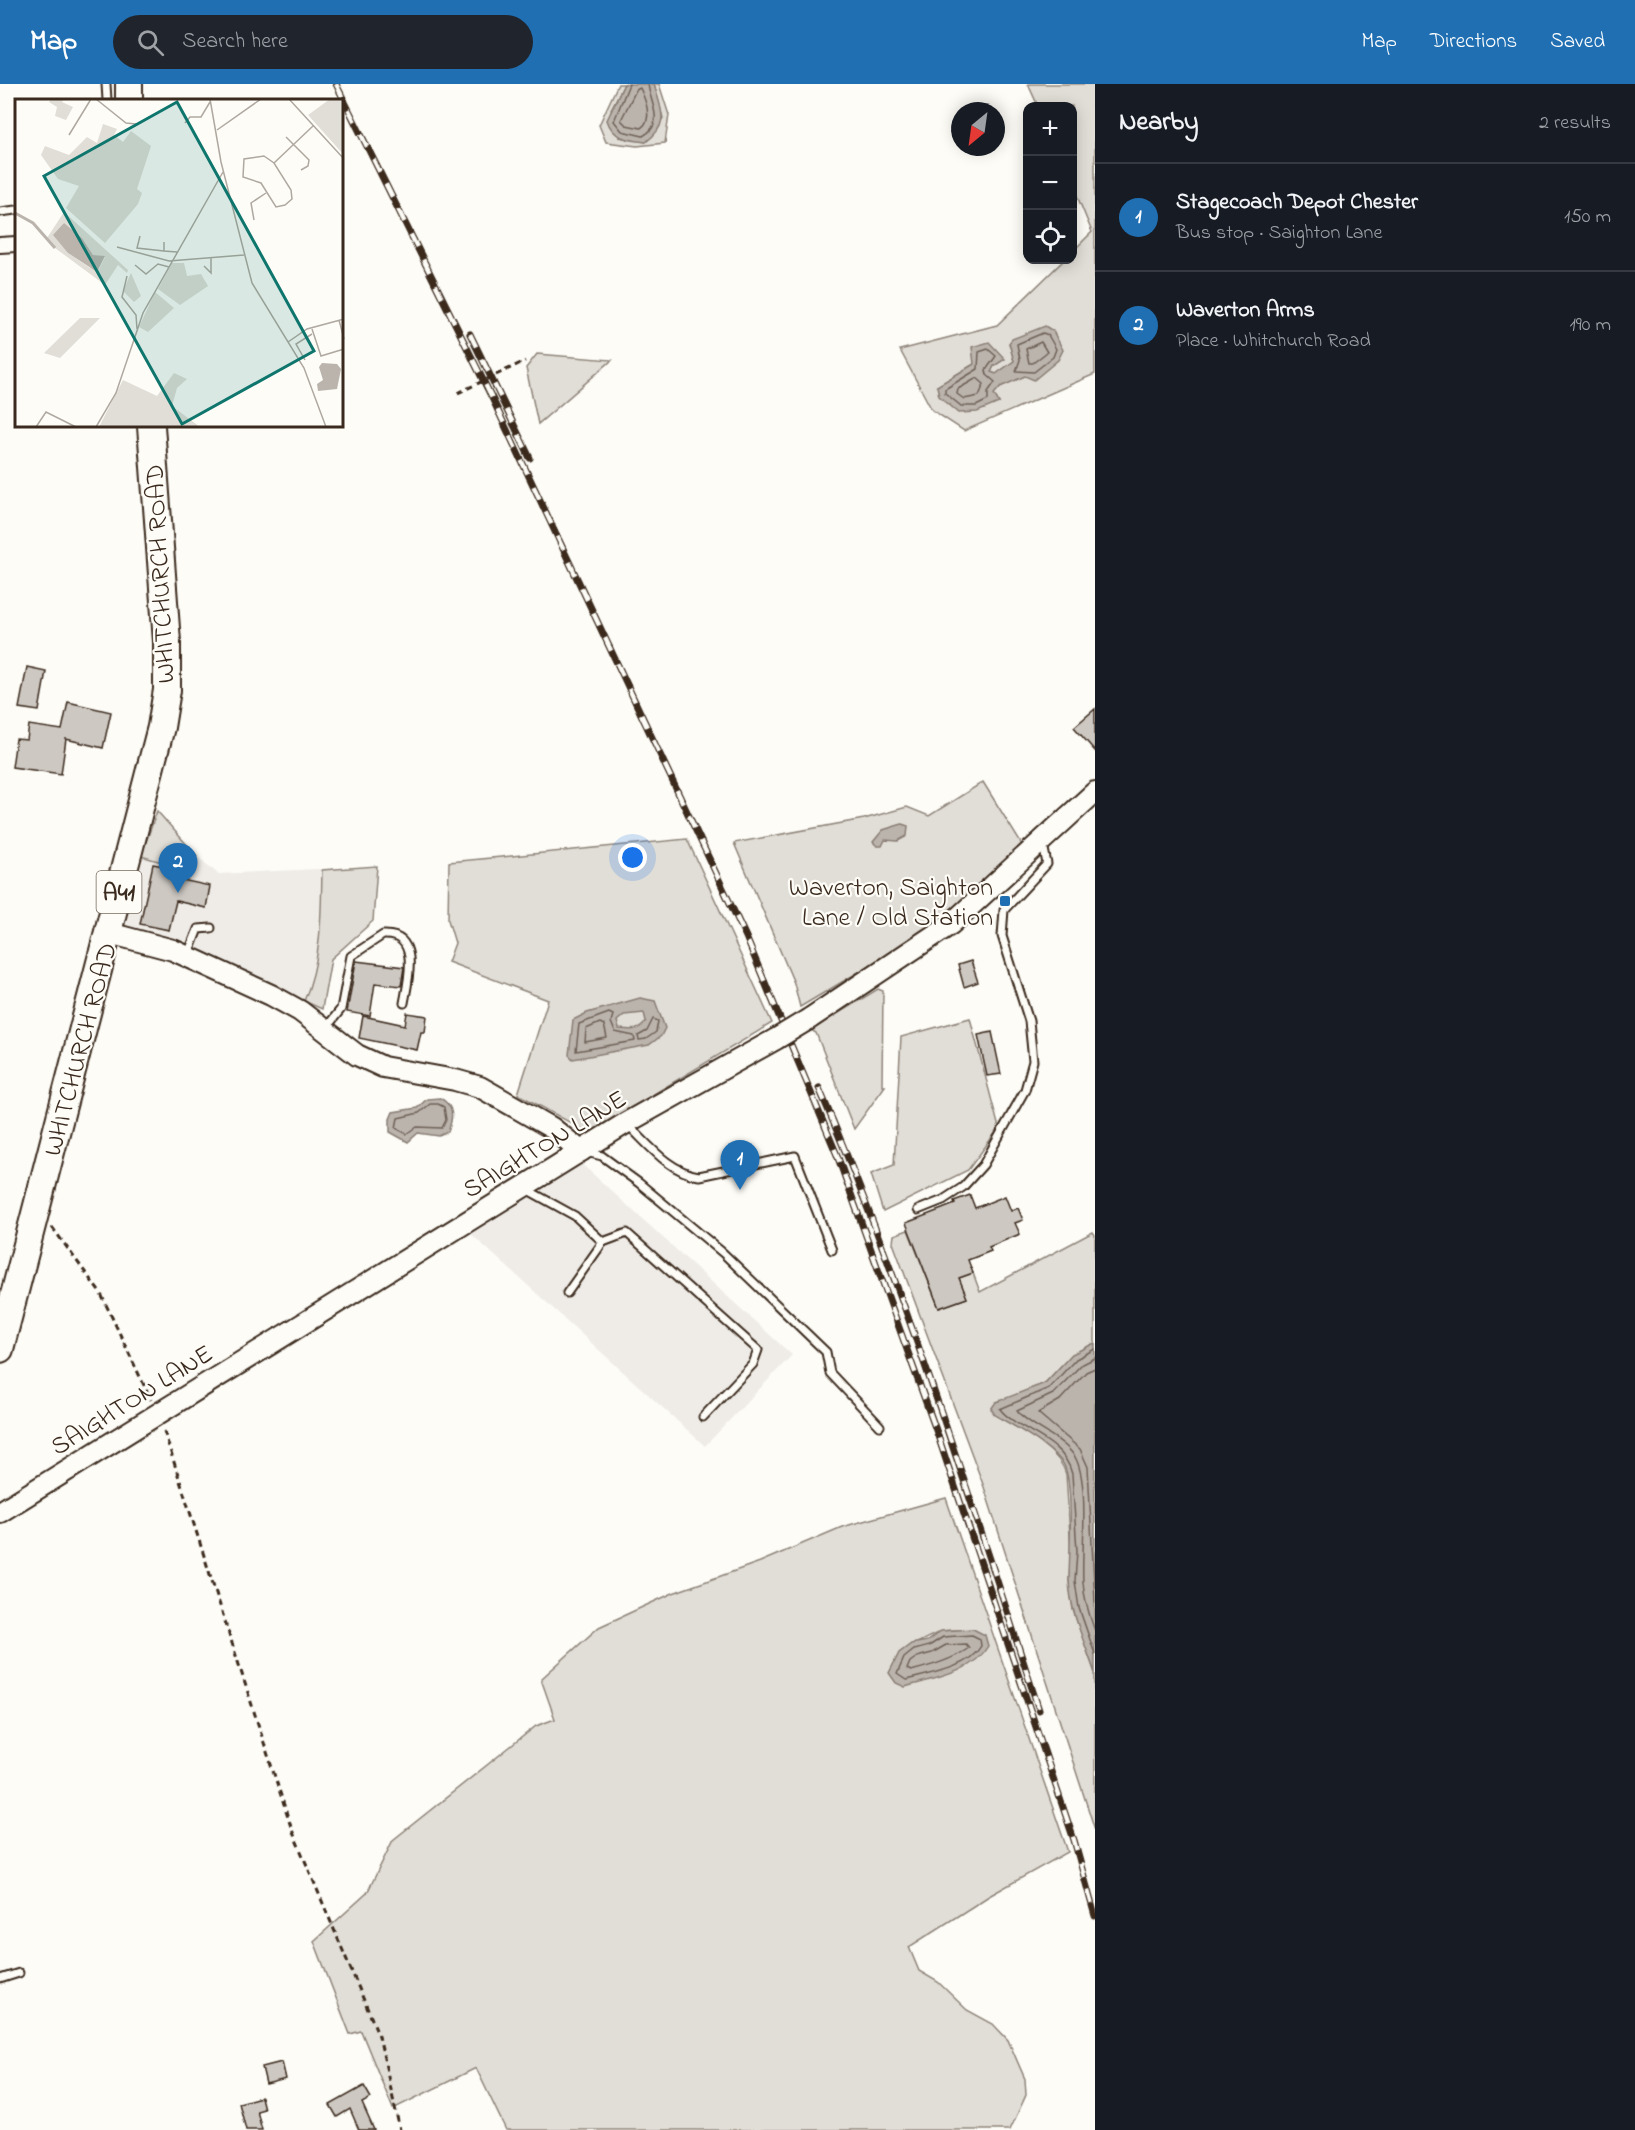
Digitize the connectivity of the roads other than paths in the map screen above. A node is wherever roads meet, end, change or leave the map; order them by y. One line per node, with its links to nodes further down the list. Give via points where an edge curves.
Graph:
1 (15, 210): 2 (lane)
2 (0, 212)
3 (15, 244): 4 (street)
4 (0, 245)
5 (151, 428): 9 (highway, WHITCHURCH ROAD / A41, via 167,690)
6 (1095, 792): 7 (street, SAIGHTON LANE)
7 (1042, 842): 13 (street, SAIGHTON LANE, bridge, via 951,924 776,1039); 16 (lane, via 1047,864 1004,910 1002,936 1029,1021 1033,1061 1025,1090 983,1165 963,1187)
8 (211, 928): 10 (lane, via 198,929)
9 (109, 933): 10 (street); 20 (highway, WHITCHURCH ROAD / A41)
10 (187, 957): 12 (street, via 300,1011)
11 (404, 1003): 12 (lane, via 410,969 408,951 397,938 383,935 351,956 341,1009)
12 (325, 1030): 14 (street, via 357,1055 383,1067 480,1088 552,1128)
13 (626, 1123): 14 (street, SAIGHTON LANE); 18 (lane, via 685,1174 699,1176 795,1156)
14 (581, 1151): 15 (street, SAIGHTON LANE); 22 (lane, via 602,1156 723,1253 826,1352 830,1373)
15 (523, 1187): 17 (lane, via 575,1216); 23 (street, SAIGHTON LANE)
16 (918, 1210)
17 (603, 1242): 19 (lane); 21 (lane, via 627,1233 758,1350 753,1364)
18 (832, 1250)
19 (567, 1293)
20 (0, 1349)
21 (703, 1417)
22 (880, 1426)
23 (0, 1512)
24 (19, 1973): 25 (lane)
25 (0, 1979)

